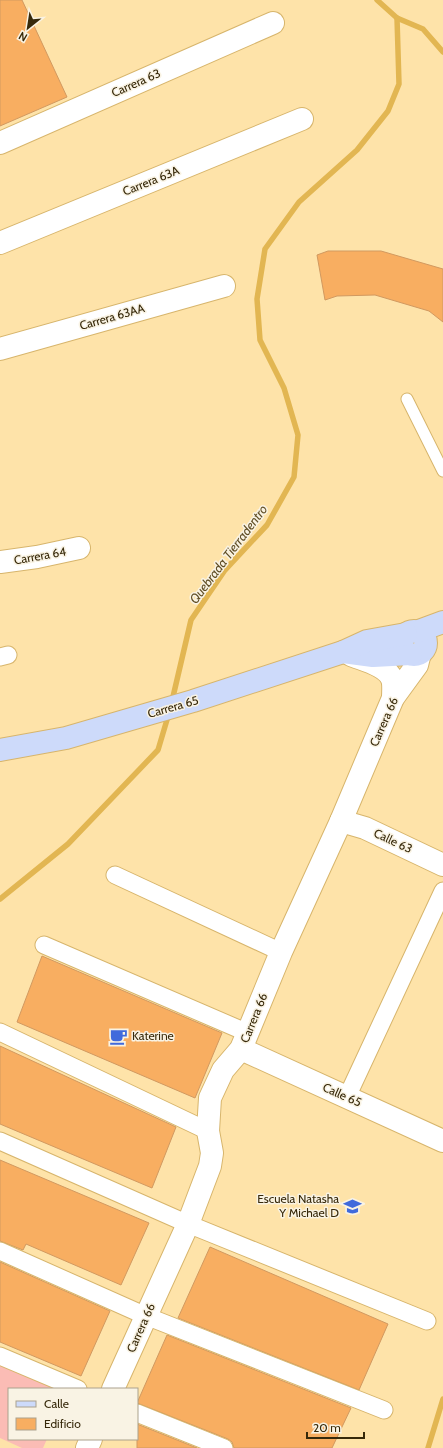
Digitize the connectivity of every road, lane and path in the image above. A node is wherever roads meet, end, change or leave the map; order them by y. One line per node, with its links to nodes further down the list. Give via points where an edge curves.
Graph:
1 (273, 23): 3 (street, Carrera 63)
2 (302, 119): 4 (street, Carrera 63A)
3 (0, 143)
4 (0, 243)
5 (224, 286): 6 (street, Carrera 63AA)
6 (0, 349)
7 (407, 399): 8 (lane)
8 (443, 471)
9 (79, 548): 10 (street, Carrera 64)
10 (0, 562)
11 (443, 622): 12 (main road)
12 (420, 644): 13 (main road, Carrera 65, via 367,641); 14 (street, Carrera 66, via 417,665)
13 (343, 652): 14 (street, via 390,674 393,680); 15 (main road, Carrera 65, via 196,700 66,738)
14 (393, 698): 16 (street, Carrera 66)
15 (0, 750)
16 (341, 821): 17 (street, Calle 63, via 364,828); 21 (street, Carrera 66)
17 (442, 863)
18 (115, 874): 21 (street)
19 (443, 891): 24 (street)
20 (44, 945): 23 (street)
21 (281, 952): 23 (street, Carrera 66)
22 (0, 1032): 25 (street)
23 (244, 1041): 24 (street, Calle 65); 25 (street, Carrera 66, via 224,1070 210,1098)
24 (347, 1097): 27 (street, Calle 65)
25 (208, 1131): 28 (street, Carrera 66, via 212,1154 210,1166)
26 (0, 1141): 28 (street)
27 (443, 1141)
28 (188, 1224): 30 (street, Carrera 66); 31 (street)
29 (0, 1251): 30 (street)
30 (146, 1316): 34 (street, Carrera 66); 35 (street)
31 (427, 1321)
32 (0, 1356): 33 (street)
33 (76, 1388)
34 (113, 1388)
35 (384, 1410)
36 (138, 1413): 37 (street)
37 (224, 1448)

